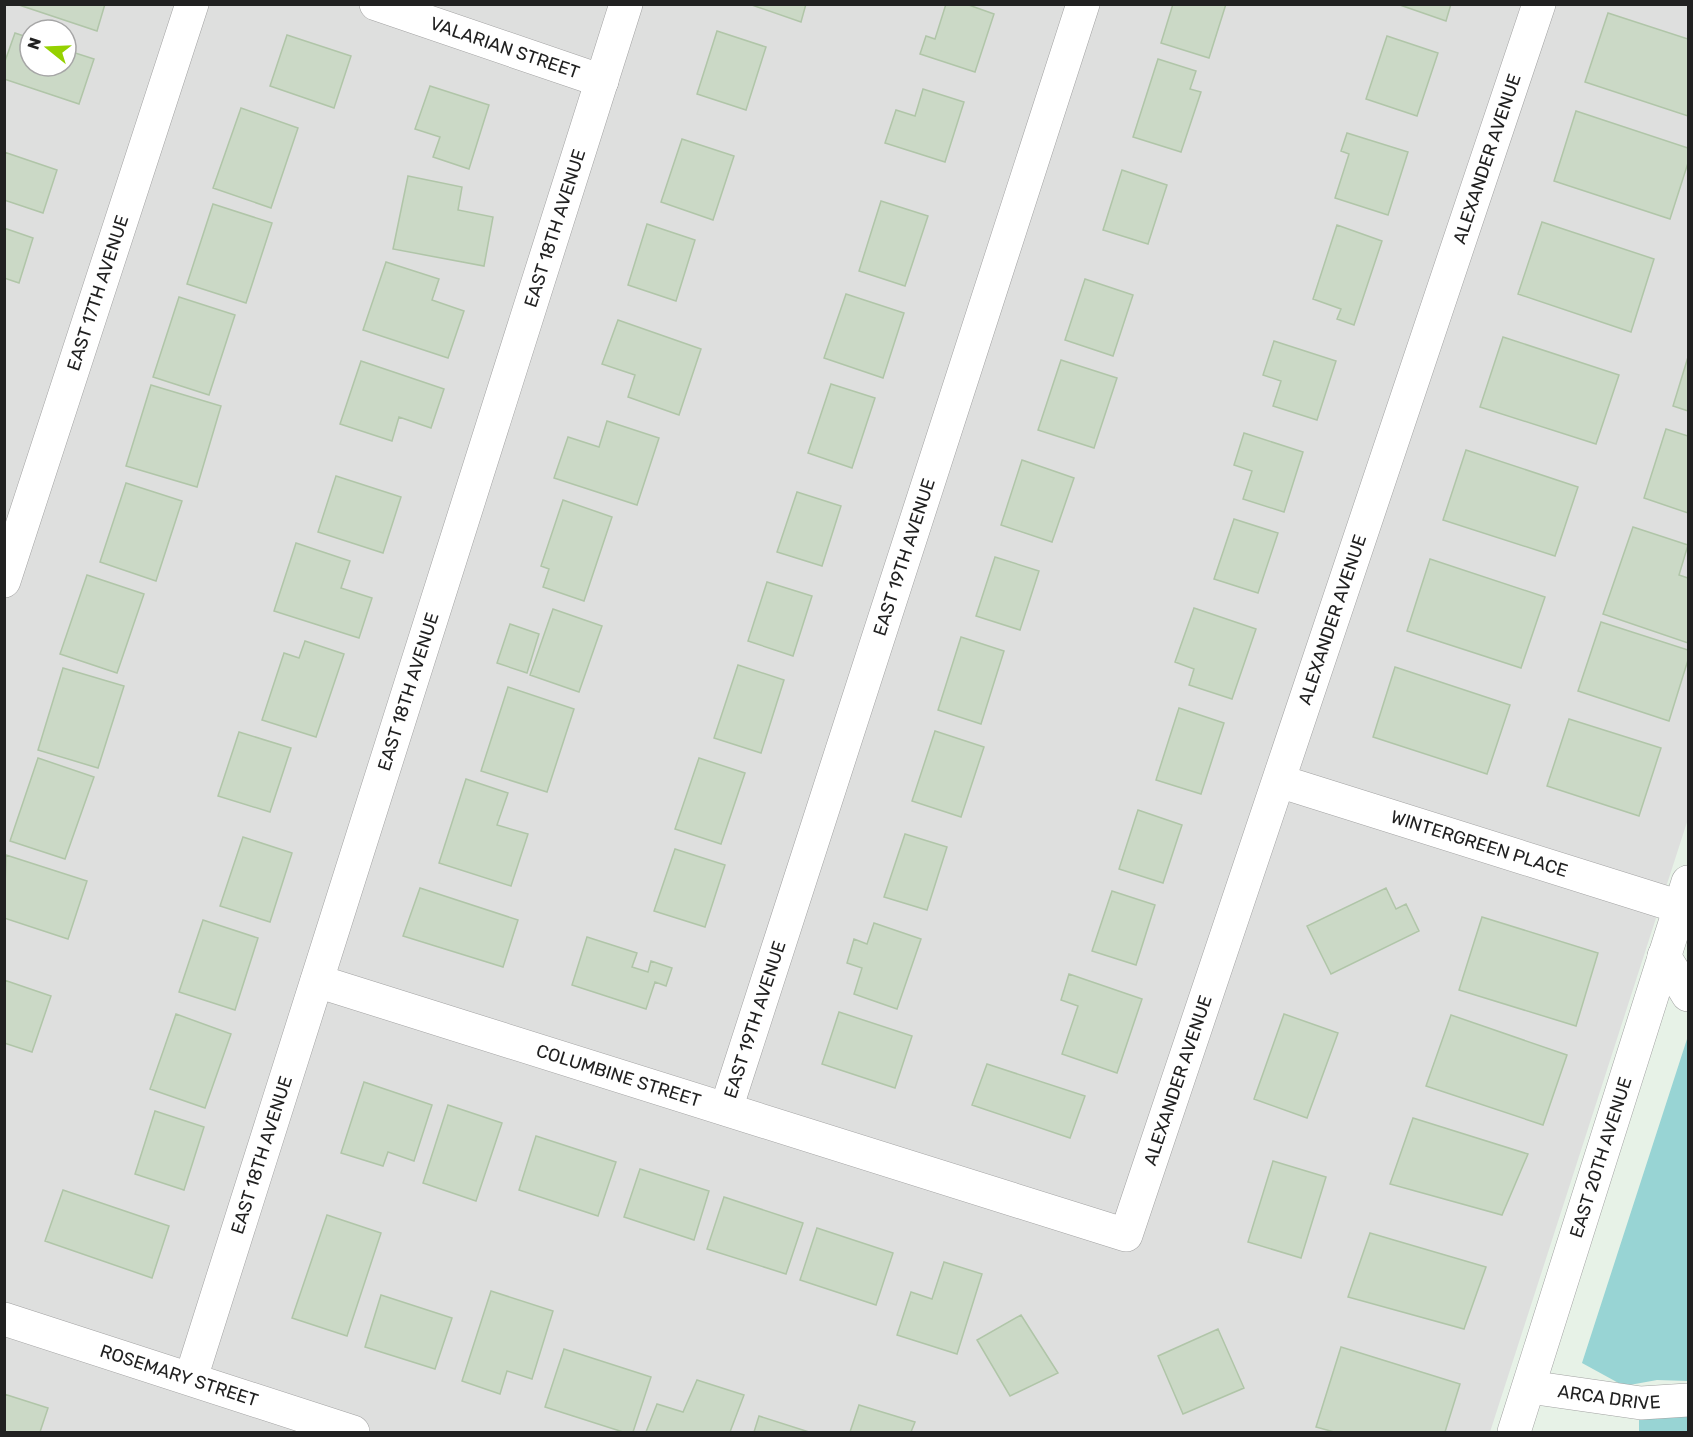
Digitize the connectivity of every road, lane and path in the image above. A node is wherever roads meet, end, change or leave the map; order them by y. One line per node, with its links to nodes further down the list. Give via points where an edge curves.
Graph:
1 (192, 4): 7 (street, EAST 17TH AVENUE)
2 (376, 4): 6 (street, VALARIAN STREET)
3 (626, 4): 6 (street, EAST 18TH AVENUE)
4 (1083, 4): 13 (street, EAST 19TH AVENUE)
5 (1539, 4): 8 (street, ALEXANDER AVENUE)
6 (602, 81): 11 (street, EAST 18TH AVENUE)
7 (4, 581)
8 (1279, 781): 9 (street, WINTERGREEN PLACE); 14 (street, ALEXANDER AVENUE)
9 (1684, 895): 10 (street, EAST 20TH AVENUE)
10 (1664, 956): 12 (street); 17 (street, EAST 20TH AVENUE)
11 (317, 981): 13 (street, COLUMBINE STREET); 16 (street, EAST 18TH AVENUE)
12 (1689, 995)
13 (726, 1110): 14 (street, COLUMBINE STREET)
14 (1126, 1235)
15 (4, 1318): 16 (street, ROSEMARY STREET)
16 (191, 1378): 19 (street, ROSEMARY STREET)
17 (1529, 1387): 18 (street, ARCA DRIVE, via 1641,1403); 20 (street, EAST 20TH AVENUE)
18 (1689, 1401)
19 (353, 1432)
20 (1514, 1432)

